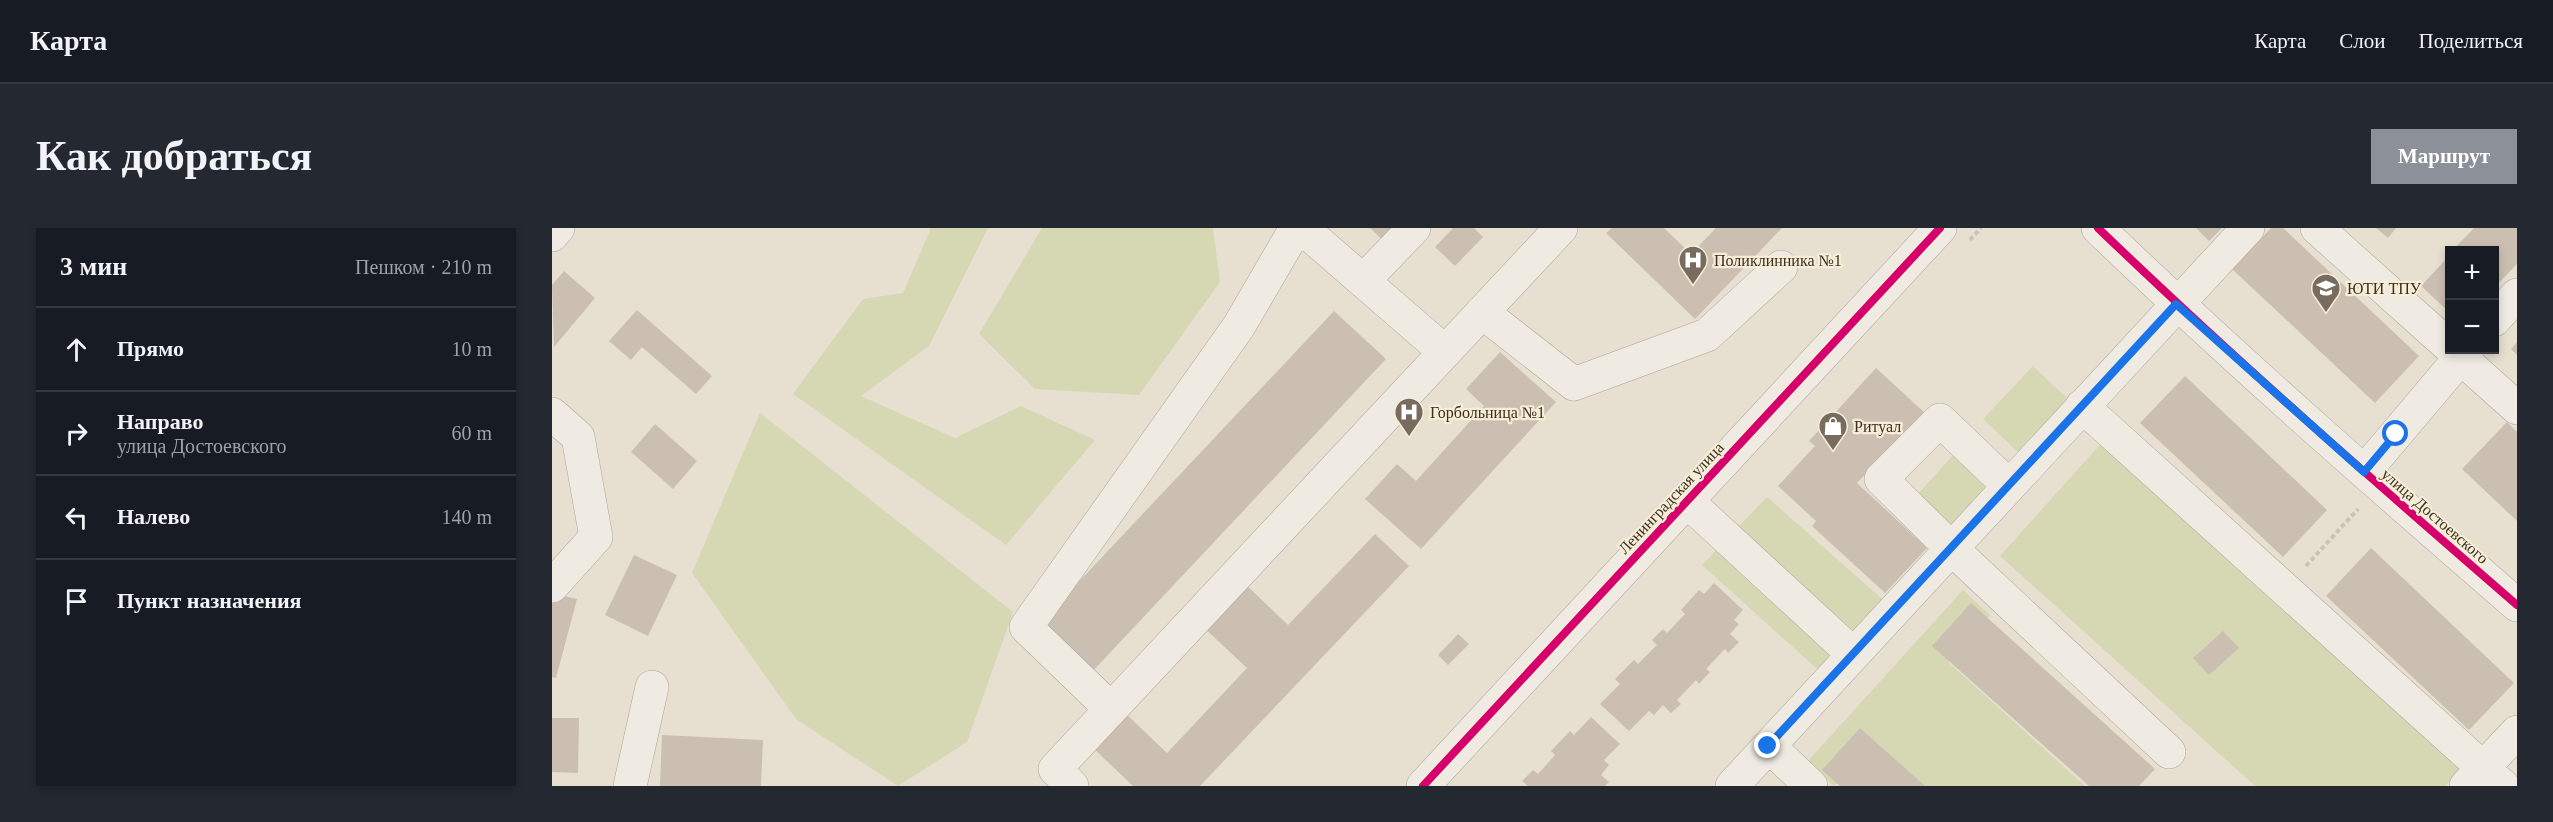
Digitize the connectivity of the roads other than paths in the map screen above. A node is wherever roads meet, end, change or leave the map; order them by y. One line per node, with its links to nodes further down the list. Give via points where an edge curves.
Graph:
1 (558, 228): 10 (street)
2 (1296, 228): 32 (street, via 1239,326 1026,627)
3 (1302, 228): 12 (street)
4 (1414, 228): 12 (street)
5 (1560, 228): 15 (street)
6 (1940, 228): 26 (street, Ленинградская улица)
7 (2098, 228): 14 (street, улица Достоевского)
8 (2248, 228): 14 (street)
9 (2317, 228): 17 (street)
10 (552, 235)
11 (1781, 267): 15 (street, via 1707,335 1574,384)
12 (1363, 281): 18 (street)
13 (2517, 295): 16 (street)
14 (2176, 304): 21 (street); 24 (street, улица Достоевского)
15 (1482, 312): 18 (street)
16 (2499, 315)
17 (2445, 340)
18 (1445, 352): 32 (street)
19 (2455, 354): 24 (street)
20 (2460, 354): 22 (street)
21 (2082, 406): 25 (street); 36 (street, via 2286,588)
22 (2517, 408)
23 (552, 414): 28 (street, via 579,437 596,537)
24 (2364, 472): 29 (street, улица Достоевского)
25 (2008, 485): 27 (street); 27 (street, via 1940,420 1881,478)
26 (1687, 501): 30 (street); 39 (street, Ленинградская улица)
27 (1951, 548): 30 (street); 35 (street)
28 (552, 586)
29 (2517, 605)
30 (1853, 654): 34 (street)
31 (652, 687): 37 (street)
32 (1111, 709): 38 (street, via 1055,769)
33 (2517, 732): 36 (street)
34 (1768, 746): 40 (street); 41 (street)
35 (2169, 752)
36 (2484, 780)
37 (630, 786)
38 (1072, 786)
39 (1423, 786)
40 (1732, 786)
41 (1811, 786)

